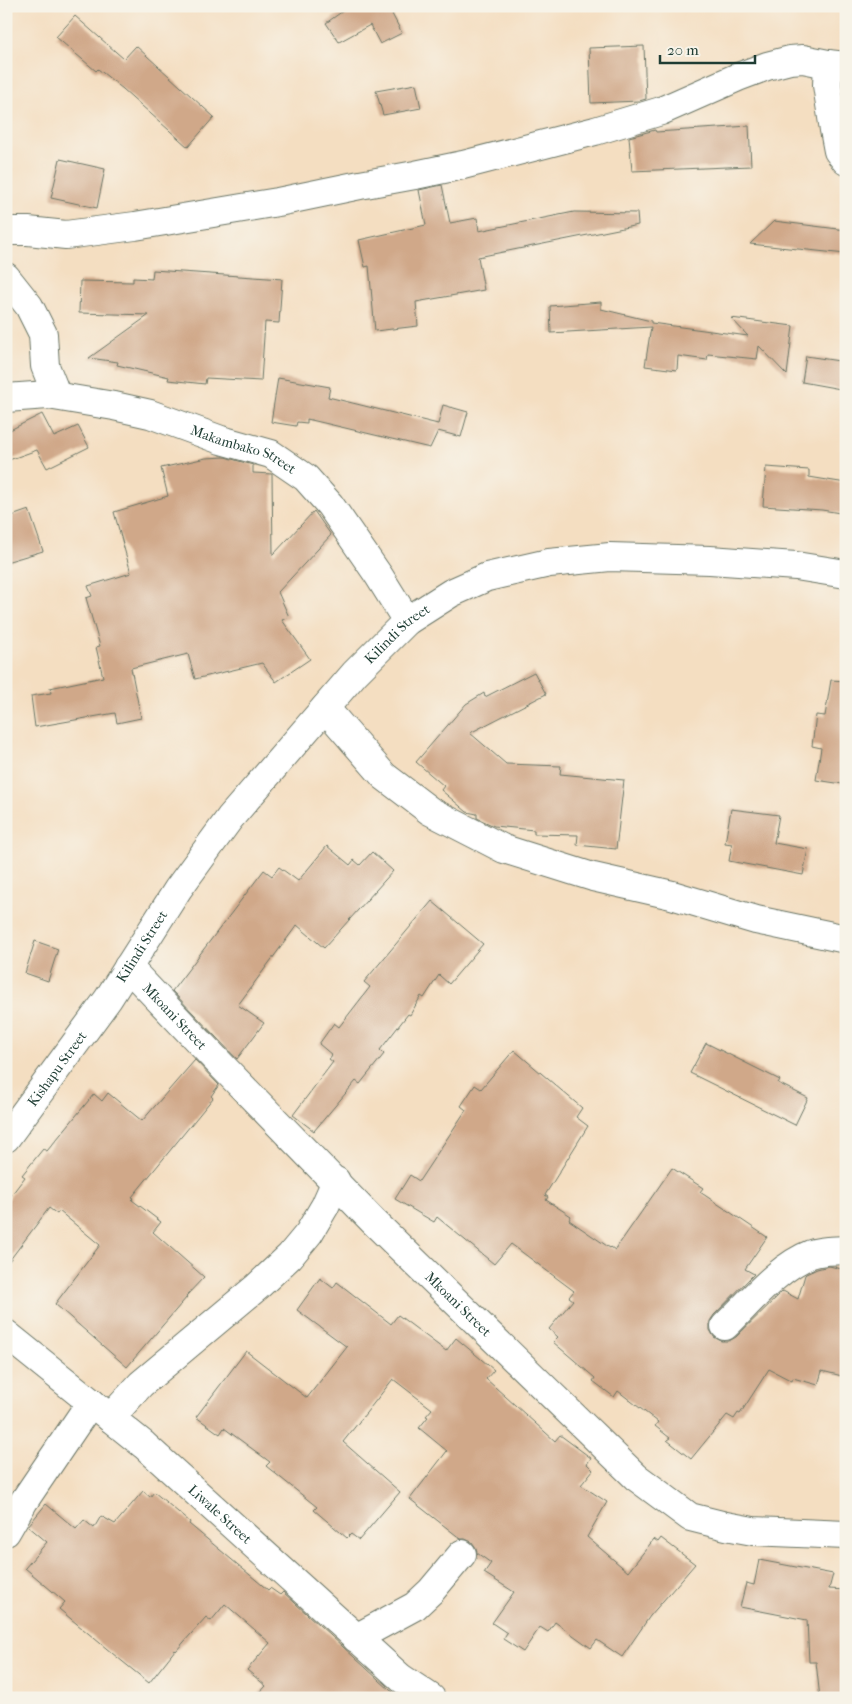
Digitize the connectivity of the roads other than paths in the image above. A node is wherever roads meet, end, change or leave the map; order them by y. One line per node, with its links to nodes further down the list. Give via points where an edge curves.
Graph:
1 (837, 65): 2 (street, via 827,85 838,151); 3 (street, via 790,60 767,66 633,120 415,175 125,227 66,235)
2 (846, 161)
3 (6, 231)
4 (6, 278): 5 (street, via 29,306 43,334 45,366)
5 (57, 396): 6 (street, Makambako Street); 8 (street, Makambako Street, via 150,414 271,454 306,478 330,505)
6 (6, 398)
7 (846, 574): 8 (street, Kilindi Street, via 796,566 710,560 610,557 549,563 487,577 452,593)
8 (407, 622): 9 (street, Kilindi Street)
9 (325, 708): 10 (street, via 384,776 430,811 504,849 593,877 672,894 756,920); 11 (street, Kilindi Street, via 230,818 178,889)
10 (846, 939)
11 (128, 967): 12 (street, Kilindi Street); 14 (street, Mkoani Street)
12 (108, 999): 13 (street, Kishapu Street)
13 (6, 1138)
14 (336, 1181): 18 (street, via 309,1233 290,1256 141,1384); 20 (street, Mkoani Street, via 636,1477 690,1517 753,1531)
15 (846, 1250): 16 (street, via 811,1254 796,1263 771,1281)
16 (725, 1326)
17 (6, 1334): 18 (street, Liwale Street)
18 (100, 1410): 19 (street, via 24,1501); 22 (street, Liwale Street, via 144,1445)
19 (6, 1532)
20 (846, 1535)
21 (462, 1554): 22 (street, via 415,1606)
22 (356, 1638): 23 (street, Liwale Street, via 401,1678)
23 (431, 1698)

